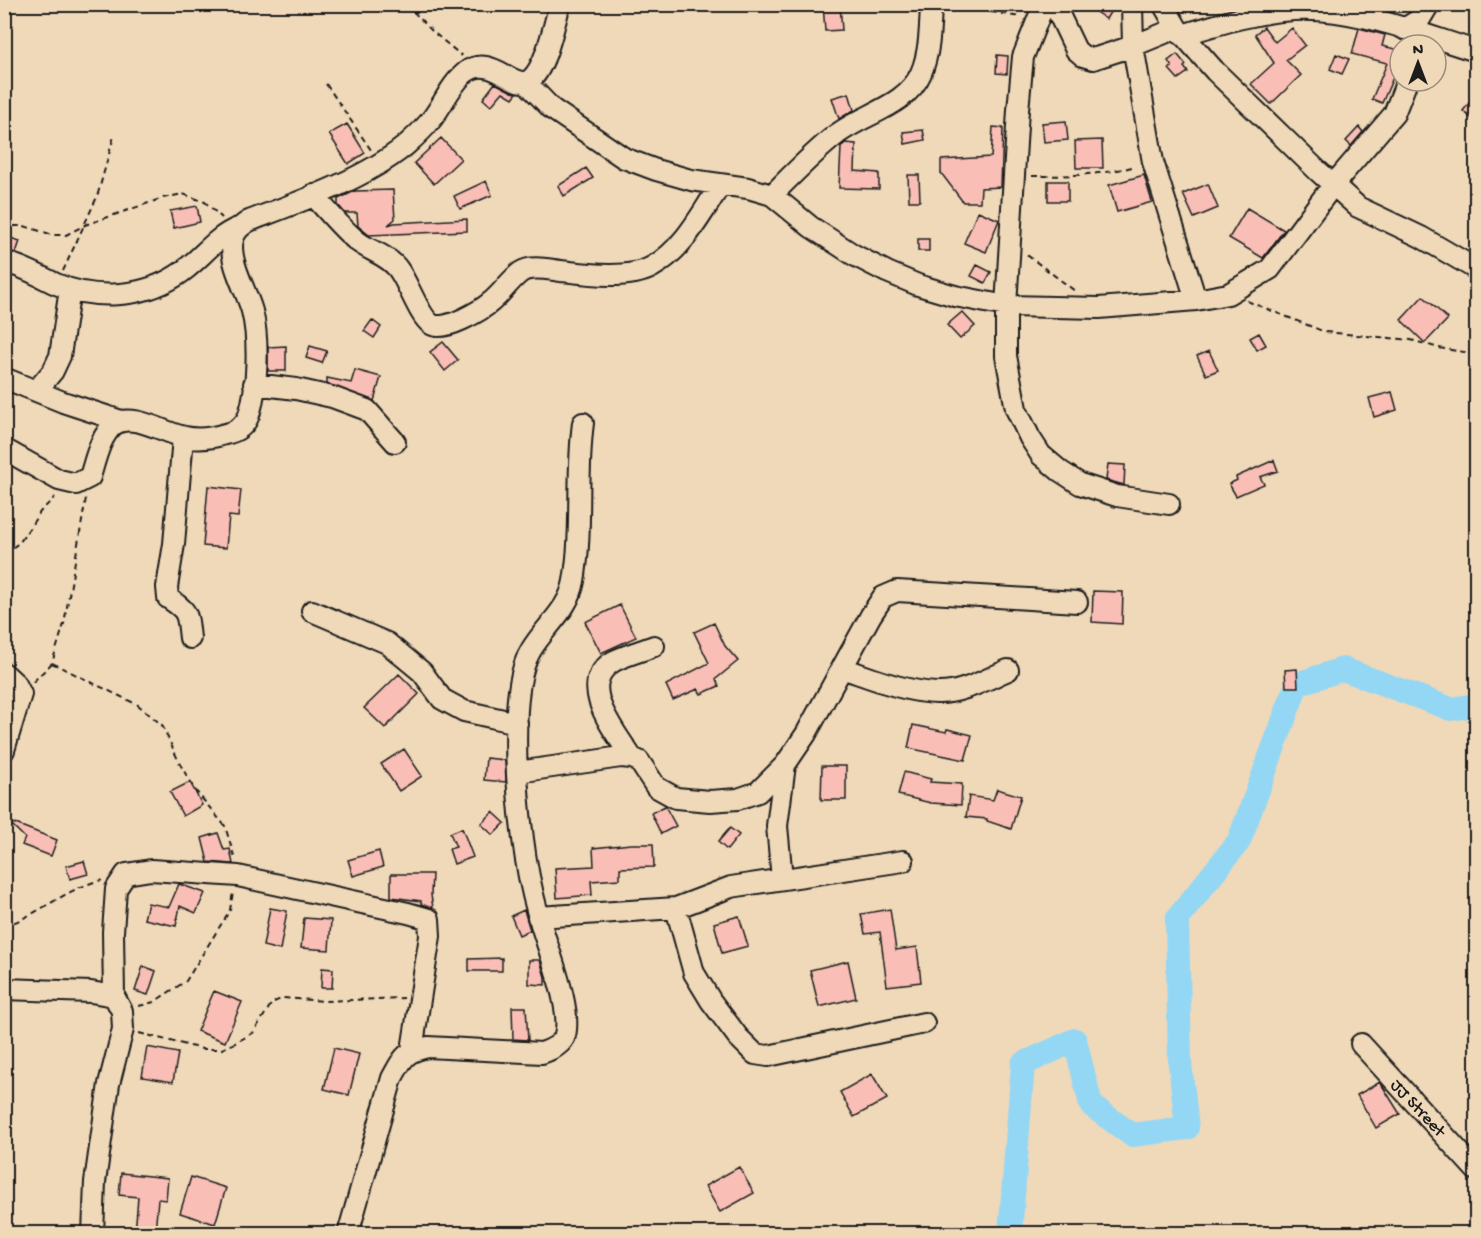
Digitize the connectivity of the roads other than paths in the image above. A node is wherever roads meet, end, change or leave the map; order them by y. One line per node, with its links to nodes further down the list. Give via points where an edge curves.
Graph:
1 (560, 4): 14 (street, via 543,60)
2 (1054, 4): 12 (street, via 1076,50 1083,56 1093,58)
3 (1132, 4): 12 (street)
4 (1163, 4): 8 (street)
5 (1429, 4): 10 (street)
6 (931, 5): 19 (street, via 921,74 908,91 838,133)
7 (1040, 13): 25 (street, via 1023,57)
8 (1179, 31): 9 (street, via 1296,9 1359,16); 12 (street); 17 (street)
9 (1404, 33)
10 (1413, 33)
11 (1448, 44): 13 (street)
12 (1133, 46): 24 (street, via 1153,162)
13 (1476, 51)
14 (526, 82): 16 (street, via 552,109 624,158 691,180); 18 (street, via 489,67 466,72 430,122 404,147 355,178)
15 (1402, 93): 17 (street, via 1394,114)
16 (721, 184): 18 (street, via 678,246 651,268 632,274 538,268 522,271 491,303 464,318 437,326 424,316 390,259 358,242); 19 (street)
17 (1333, 185): 22 (street, via 1358,207); 24 (street, via 1270,269 1228,294)
18 (313, 195): 20 (street)
19 (772, 195): 25 (street, via 811,227 887,272 956,296)
20 (236, 229): 23 (street, via 213,243 190,268 128,294 106,295); 27 (street, via 231,243 233,257 252,311 255,333)
21 (4, 262): 23 (street)
22 (1476, 269)
23 (63, 287): 28 (street, via 60,356)
24 (1196, 300): 25 (street, via 1099,308)
25 (1006, 306): 34 (street, via 1006,356 1016,409 1041,454 1080,484 1118,496)
26 (4, 378): 28 (street)
27 (254, 384): 31 (street, via 248,417 235,432 197,439); 32 (street, via 332,397 367,410)
28 (37, 390): 29 (street)
29 (121, 421): 31 (street, via 146,424); 33 (street, via 105,435 83,481 59,480)
30 (583, 423): 42 (street, via 574,583 564,608 531,650 522,669)
31 (183, 437): 37 (street, via 167,587 168,598 184,609 188,617)
32 (395, 442)
33 (4, 449)
34 (1169, 504)
35 (1077, 602): 39 (street, via 897,591 883,597)
36 (312, 611): 42 (street, via 387,643 422,672 442,699 464,711)
37 (190, 638)
38 (654, 646): 44 (street, via 613,662 601,673 596,688 605,715)
39 (842, 668): 40 (street, via 938,693 964,688); 45 (street)
40 (1008, 670)
41 (4, 673): 43 (street, via 21,694)
42 (517, 723): 46 (street)
43 (4, 750)
44 (632, 758): 45 (street, via 639,761 656,787 676,798 710,801 738,800 758,792); 46 (street)
45 (785, 765): 48 (street, via 777,826)
46 (518, 772): 50 (street, via 520,821)
47 (903, 861): 48 (street)
48 (782, 879): 49 (street, via 731,887)
49 (676, 908): 50 (street); 53 (street, via 694,973 738,1037 755,1054 768,1056)
50 (538, 917): 55 (street, via 564,1004 564,1037 559,1044 542,1053 428,1047)
51 (4, 989): 52 (street, via 91,992)
52 (120, 1012): 55 (street, via 113,932 116,889 126,874 151,870 237,876 429,919 430,936); 57 (street, via 95,1182)
53 (924, 1023)
54 (1361, 1044): 56 (street, JJ Street)
55 (412, 1050): 58 (street, via 392,1078)
56 (1476, 1170)
57 (93, 1233)
58 (348, 1233)

